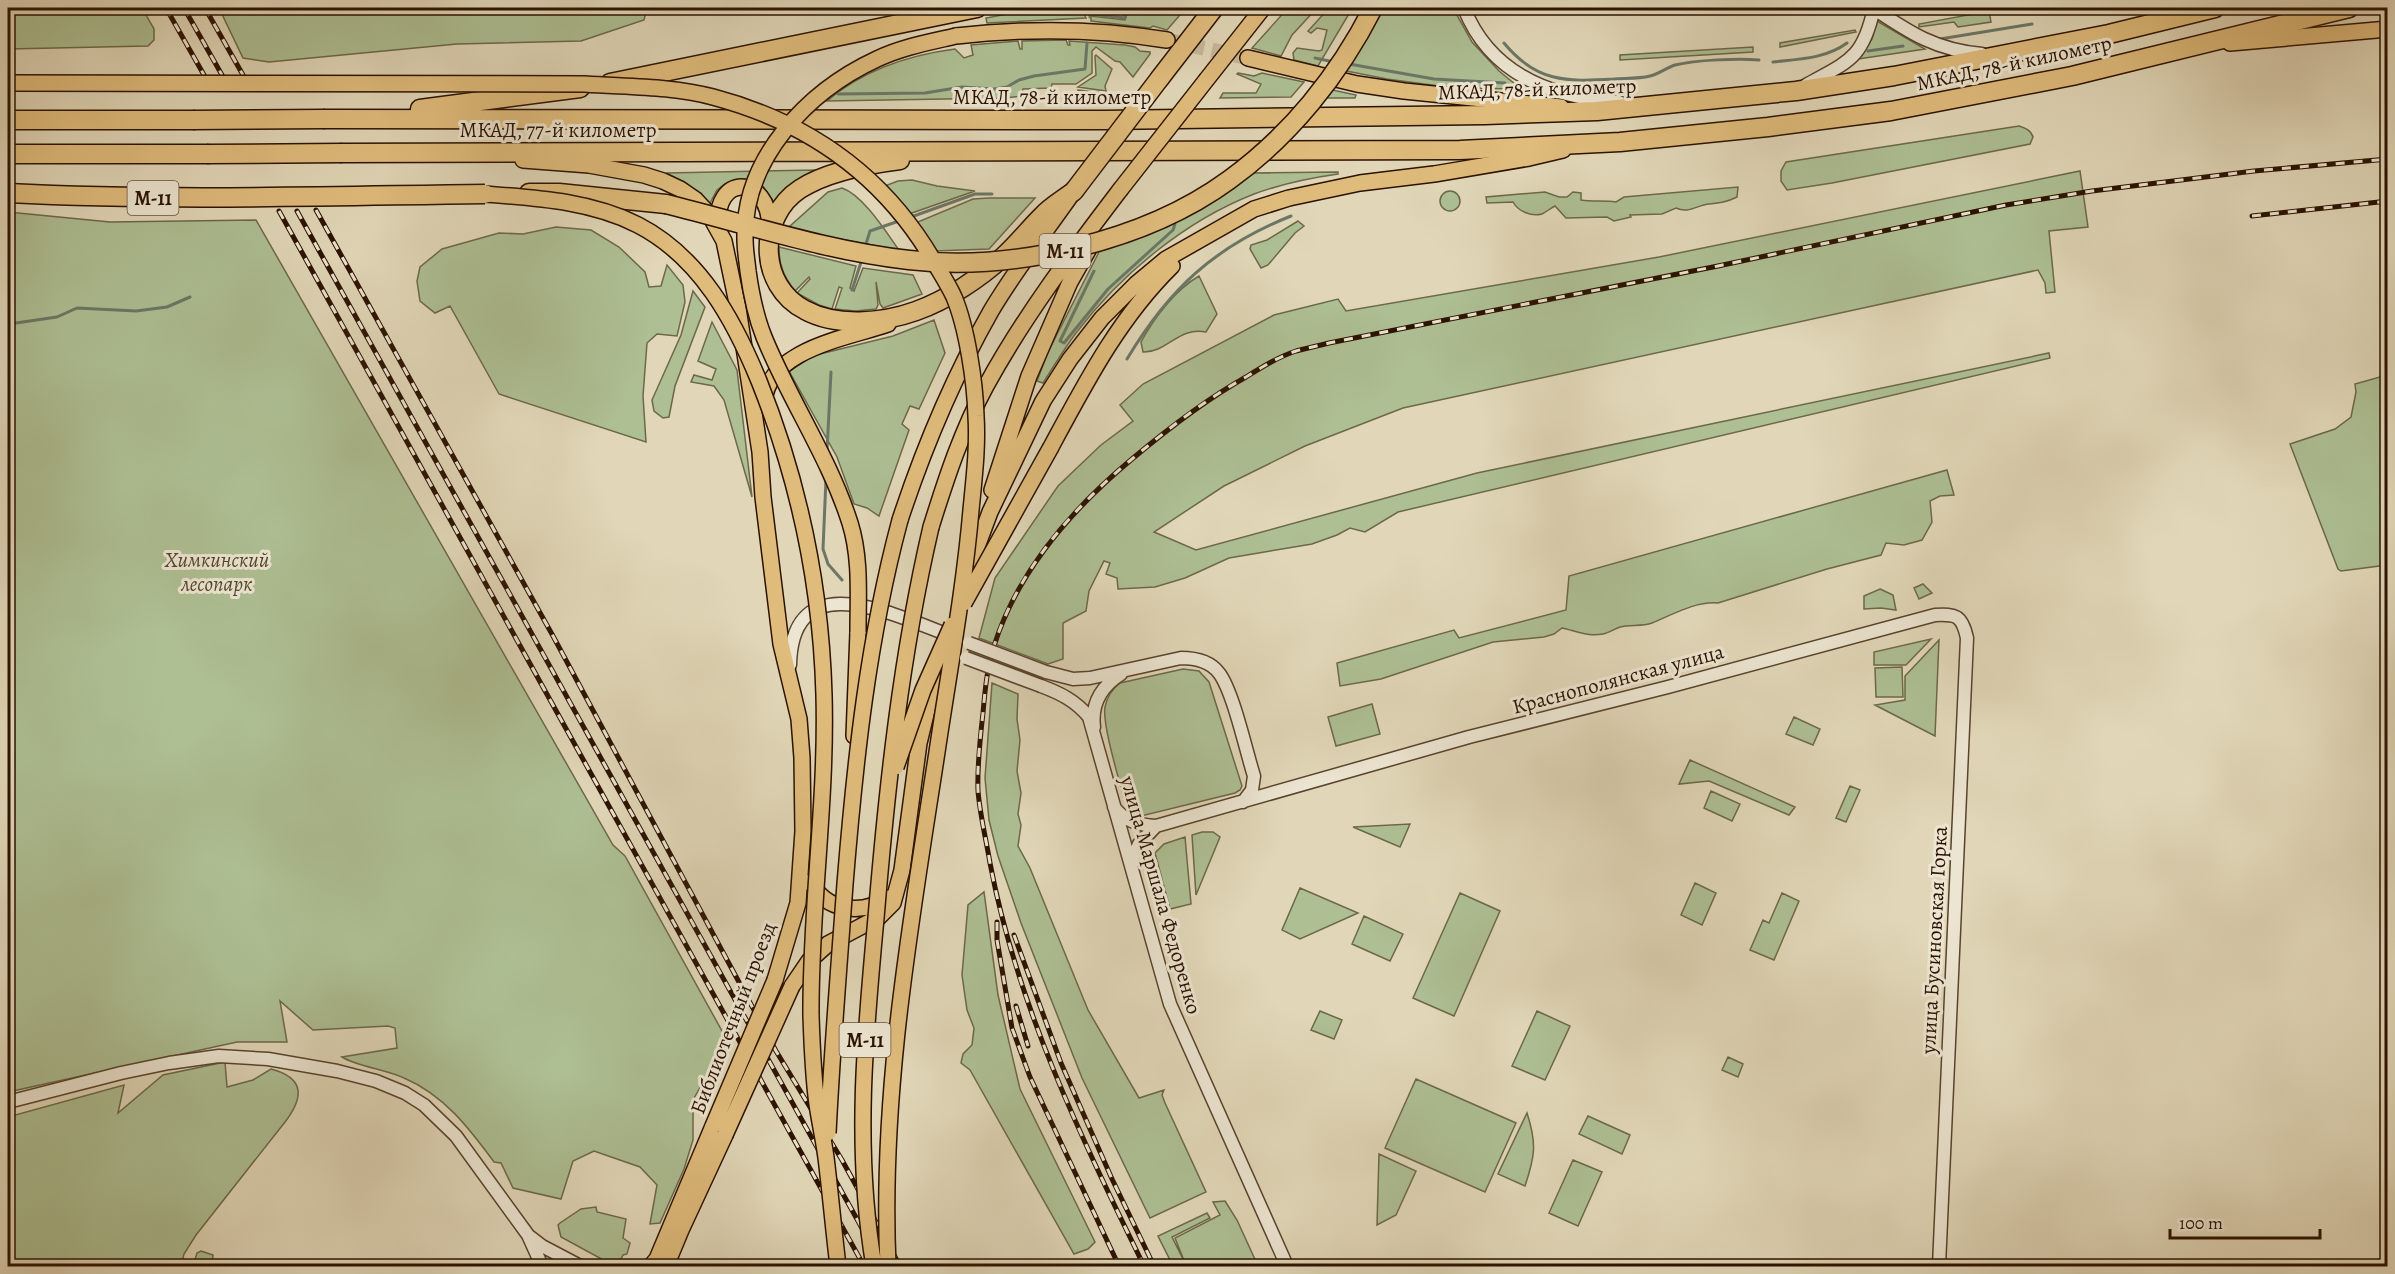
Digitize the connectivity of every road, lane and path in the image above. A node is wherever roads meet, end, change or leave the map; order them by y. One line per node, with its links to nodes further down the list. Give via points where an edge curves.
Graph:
1 (964, 8): 11 (street)
2 (977, 8): 11 (highway)
3 (1215, 8): 30 (highway, М-11, bridge)
4 (1263, 8): 31 (main road, bridge)
5 (1372, 8): 33 (highway, М-11, bridge, via 1339,66 1310,105 1229,180 1153,222 1055,253 965,264 912,261 855,253 666,204 559,193)
6 (1464, 8): 20 (street, via 1487,46 1518,75 1533,83 1594,100)
7 (1873, 8): 16 (street, via 1916,37 1941,48); 19 (street, via 1866,39 1852,57)
8 (2200, 8): 12 (main road)
9 (2215, 8): 12 (highway, МКАД, 78-й километр)
10 (2349, 8): 15 (highway, МКАД, 78-й километр)
11 (936, 15): 22 (highway, via 628,80 502,100)
12 (2178, 17): 16 (highway, МКАД, 78-й километр)
13 (2388, 29): 15 (main road)
14 (1167, 40): 47 (main road, bridge, via 1080,29 1010,30 919,44 880,58 831,85 805,106 786,128 756,180 745,238 751,291 764,336 832,473 851,525 856,553)
15 (2194, 47): 25 (highway, МКАД, 78-й километр, via 2072,76 1891,111 1768,128)
16 (2007, 56): 19 (highway, МКАД, 78-й километр)
17 (1248, 58): 21 (main road, via 1357,84)
18 (8, 83): 66 (main road, bridge, via 585,84 709,96 753,110 827,146 854,165 891,202 922,241 954,297 968,352 976,417 967,556 904,969 892,1077 886,1178)
19 (1796, 91): 20 (highway, МКАД, 78-й километр)
20 (1662, 105): 21 (highway, МКАД, 78-й километр)
21 (1597, 111): 24 (highway, МКАД, 78-й километр, via 1244,119)
22 (325, 119): 23 (highway, МКАД, 77-й километр, bridge); 24 (highway, МКАД, 77-й километр)
23 (8, 120)
24 (852, 120)
25 (1589, 144): 27 (highway, МКАД, 78-й километр, via 1460,150); 36 (main road, via 1289,198 1254,209)
26 (971, 151): 27 (highway, МКАД, 77-й километр); 28 (highway, МКАД, 77-й километр); 34 (highway, via 884,162 824,178 799,190)
27 (1108, 152)
28 (433, 153): 29 (highway, МКАД, 77-й километр, bridge); 35 (main road, via 589,165 644,175 696,200)
29 (8, 154)
30 (1074, 190): 37 (highway, М-11, via 976,278); 47 (main road, bridge, via 992,309 933,428 889,560 869,663)
31 (1120, 190): 39 (main road, via 1070,282 1029,376); 51 (main road, bridge, via 1022,325 985,388 962,438 931,527 912,617)
32 (8, 193): 33 (highway, М-11, bridge, via 203,199)
33 (485, 194): 58 (main road, bridge, via 550,199 603,211 638,225 664,242 692,267 735,326 777,428 804,520 822,654 822,795 813,911 811,1017)
34 (770, 228): 35 (main road, via 766,202 743,187 722,198 717,214); 37 (highway, М-11, via 770,267 778,286 803,310 847,322)
35 (719, 230): 38 (main road, via 738,308)
36 (1193, 244): 39 (main road, via 1166,259 1136,284 1102,318 1070,359 1042,401); 51 (main road, bridge, via 1126,317 1093,368 948,633 904,739)
37 (916, 311): 38 (main road, via 794,357 776,372 765,393)
38 (760, 452): 44 (main road, Библиотечный проезд, via 779,633)
39 (977, 543): 41 (main road, Библиотечный проезд)
40 (1959, 618): 48 (street, Краснополянская улица, via 1935,615); 68 (street, улица Бусиновская Горка, via 1966,638)
41 (948, 635): 42 (street, bridge, via 1074,679); 43 (main road, Библиотечный проезд); 44 (street, via 862,605 817,608 807,613 793,634)
42 (1128, 669): 45 (street, via 1100,692); 46 (street, via 1195,658 1219,672)
43 (937, 671): 45 (street, улица Маршала Федоренко, bridge, via 949,659 966,658 1041,686 1081,707); 55 (main road, Библиотечный проезд, via 919,743)
44 (789, 681): 53 (main road, Библиотечный проезд, via 799,719)
45 (1094, 731): 50 (street, улица Маршала Федоренко)
46 (1254, 776): 48 (street, Краснополянская улица, via 1270,789); 49 (street, via 1251,794)
47 (854, 780): 58 (main road, М-11, bridge)
48 (1288, 788): 49 (street, Краснополянская улица)
49 (1242, 802): 52 (street, Краснополянская улица)
50 (1114, 807): 52 (street, via 1128,820); 54 (street, улица Маршала Федоренко)
51 (885, 813): 65 (main road, М-11, bridge, via 864,1046 864,1185)
52 (1156, 826): 54 (street, via 1139,844)
53 (804, 831): 55 (main road, via 810,880 825,900 843,907 865,908 888,898); 57 (main road, Библиотечный проезд, bridge, via 798,903 775,980)
54 (1131, 866): 67 (street, улица Маршала Федоренко, via 1173,1012)
55 (899, 884): 57 (main road, Библиотечный проезд, bridge, via 887,910 828,944 809,962 792,986)
56 (8, 1102): 59 (street, via 203,1057 268,1059 351,1074 389,1085 424,1104 466,1147)
57 (719, 1131): 62 (main road, Библиотечный проезд); 63 (main road, Библиотечный проезд)
58 (827, 1165): 64 (main road, М-11, bridge)
59 (528, 1235): 60 (street); 61 (street)
60 (542, 1266)
61 (580, 1266)
62 (651, 1266)
63 (666, 1266)
64 (838, 1266)
65 (874, 1266)
66 (888, 1266)
67 (1287, 1266)
68 (1939, 1266)

